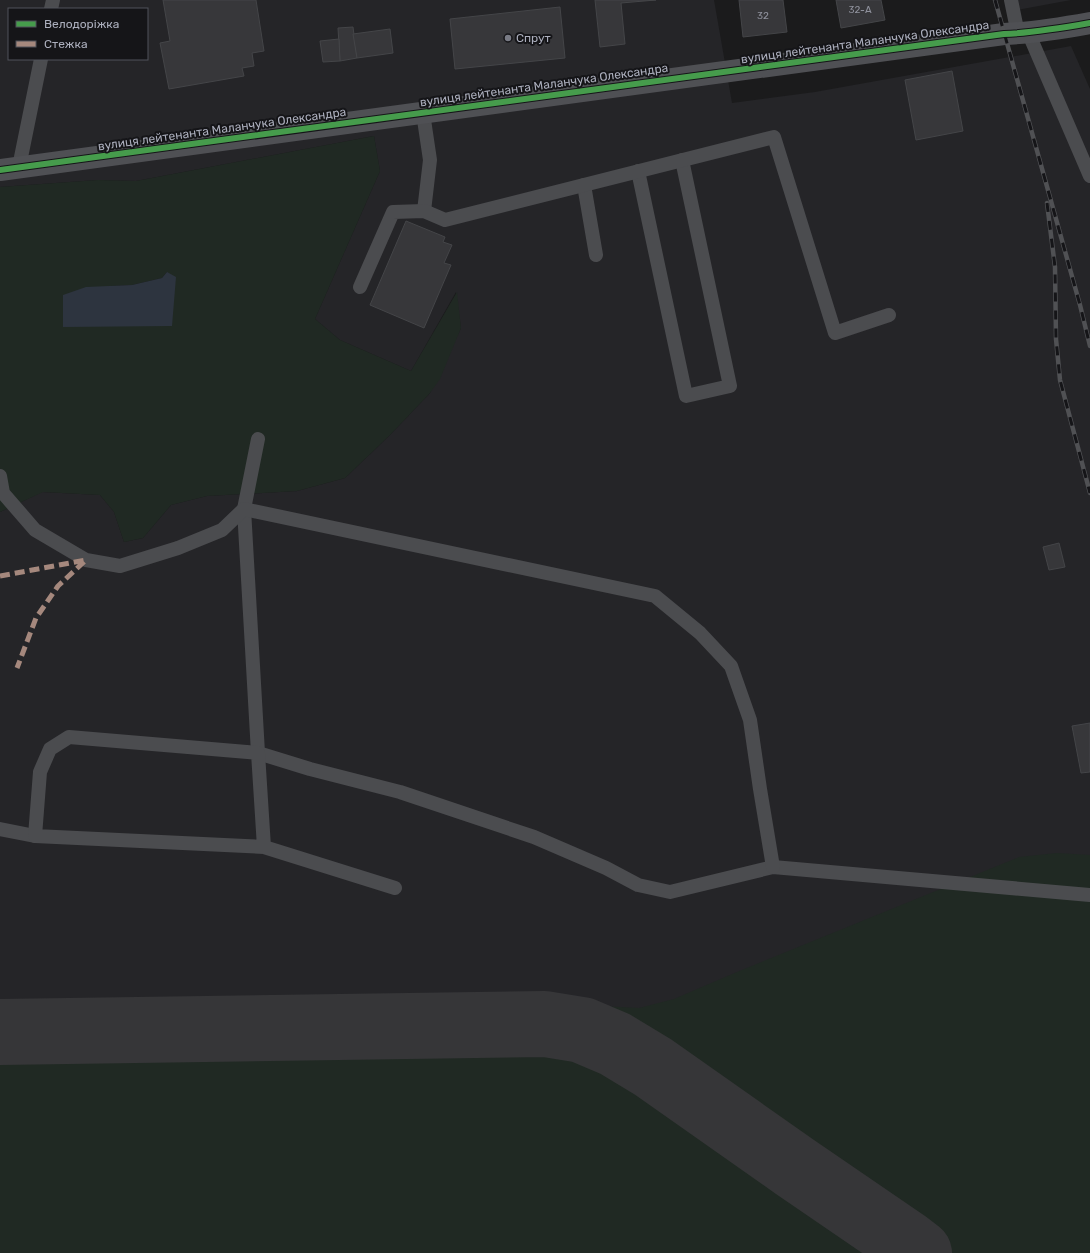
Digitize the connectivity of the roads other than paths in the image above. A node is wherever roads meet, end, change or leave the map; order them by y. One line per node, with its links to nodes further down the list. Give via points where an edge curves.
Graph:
1 (1011, 0): 3 (lane)
2 (1090, 23): 3 (street, вулиця лейтенанта Маланчука Олександра)
3 (1023, 33): 5 (street, вулиця лейтенанта Маланчука Олександра); 9 (lane)
4 (41, 60): 7 (lane)
5 (423, 113): 7 (street, вулиця лейтенанта Маланчука Олександра); 11 (lane, via 430,160)
6 (682, 160): 8 (lane); 8 (lane, via 730,386 686,396); 14 (lane, via 774,137 835,333)
7 (10, 168)
8 (638, 171): 10 (lane)
9 (1090, 176)
10 (584, 185): 11 (lane, via 445,220); 12 (lane)
11 (424, 211): 13 (lane, via 393,212)
12 (596, 256)
13 (360, 287)
14 (889, 315)
15 (258, 439): 17 (lane)
16 (0, 476): 17 (lane, via 3,493 35,530 86,560 120,566 178,548 222,530)
17 (244, 509): 18 (lane); 22 (lane, via 655,596 700,633 731,666 750,720)
18 (258, 753): 20 (lane, via 70,737 50,749 40,772); 21 (lane); 22 (lane, via 400,792 527,835 606,868 638,885 670,892)
19 (0, 829): 20 (lane)
20 (35, 836): 21 (lane)
21 (264, 847): 23 (lane)
22 (774, 867): 24 (lane)
23 (396, 888)
24 (1090, 895)

